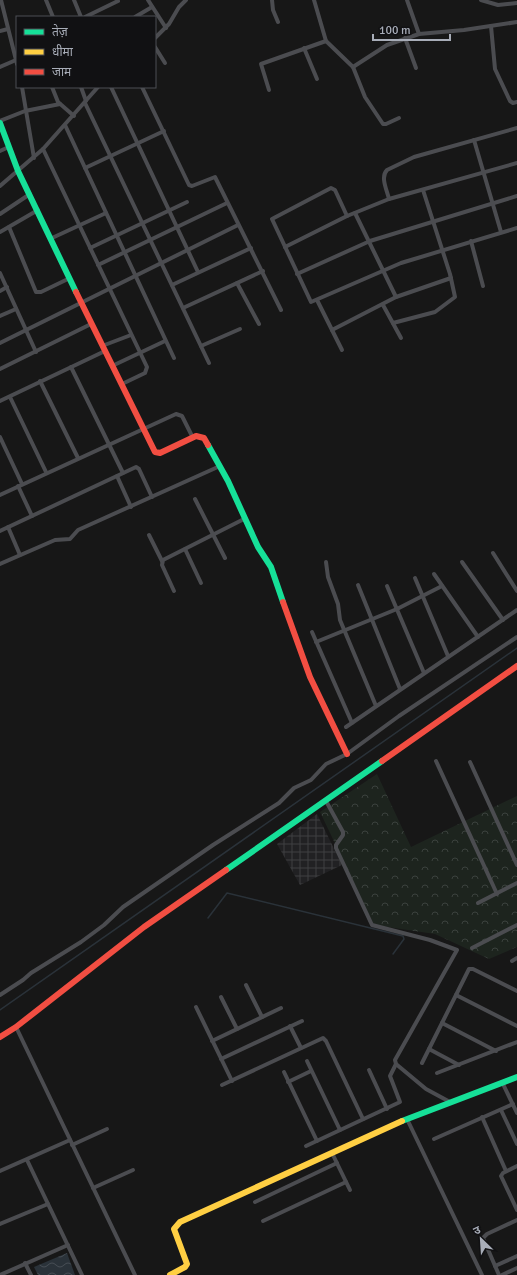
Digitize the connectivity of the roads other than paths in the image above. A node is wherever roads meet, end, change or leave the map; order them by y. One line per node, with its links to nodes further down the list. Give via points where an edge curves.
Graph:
1 (1, 0): 21 (street)
2 (46, 0): 13 (street)
3 (74, 0): 14 (street)
4 (148, 0): 12 (street)
5 (186, 0): 20 (street)
6 (272, 0): 17 (street)
7 (314, 0): 26 (street)
8 (407, 0): 23 (street)
9 (482, 0): 11 (street, via 498,5)
10 (118, 2): 15 (street)
11 (517, 3)
12 (152, 7): 16 (street); 20 (street)
13 (54, 16)
14 (81, 16)
15 (87, 16)
16 (137, 16)
17 (278, 22)
18 (517, 22): 19 (street)
19 (491, 26): 23 (street); 44 (street, via 495,69 510,101)
20 (166, 28): 24 (street)
21 (8, 29): 22 (street); 29 (street)
22 (0, 30)
23 (419, 34): 25 (street)
24 (156, 37)
25 (405, 38): 33 (street, via 387,45); 34 (street)
26 (326, 40): 28 (street); 33 (street)
27 (156, 48): 31 (street)
28 (304, 48): 35 (street); 42 (street, via 261,64)
29 (16, 58)
30 (16, 62): 32 (street)
31 (166, 63)
32 (0, 67)
33 (353, 68): 48 (street, via 365,97 383,124)
34 (416, 68)
35 (317, 79)
36 (22, 88): 46 (street)
37 (52, 88): 45 (street)
38 (81, 88): 43 (street)
39 (97, 88): 43 (street)
40 (111, 88): 54 (street)
41 (142, 88): 52 (street)
42 (269, 90)
43 (86, 102): 47 (street); 58 (street)
44 (517, 102)
45 (60, 104): 46 (street); 47 (street)
46 (25, 111): 49 (street); 59 (street)
47 (74, 116): 50 (street)
48 (399, 118)
49 (0, 122): 55 (street)
50 (65, 125): 56 (street); 61 (street)
51 (517, 128): 53 (street)
52 (164, 131): 54 (street); 70 (street, via 189,185 214,176)
53 (474, 140): 63 (street); 68 (street, via 407,160 384,172)
54 (138, 144): 58 (street); 73 (street)
55 (9, 147): 57 (street); 62 (street)
56 (43, 149): 59 (street); 81 (street)
57 (0, 151)
58 (111, 156): 61 (street); 79 (street)
59 (34, 158): 62 (street)
60 (517, 163): 63 (street)
61 (84, 168): 74 (street)
62 (18, 171): 64 (street); 66 (street)
63 (484, 173): 65 (street); 71 (street)
64 (0, 186)
65 (423, 190): 68 (street); 78 (street)
66 (30, 194): 72 (street); 76 (street)
67 (517, 196): 71 (street)
68 (389, 199): 75 (street)
69 (186, 202): 73 (street)
70 (227, 203): 80 (street); 83 (street)
71 (492, 204): 78 (street); 86 (street)
72 (38, 210): 82 (street); 88 (street)
73 (169, 210): 79 (street); 83 (street)
74 (106, 212): 81 (street); 87 (street)
75 (355, 213): 77 (street); 90 (street)
76 (0, 214)
77 (347, 216): 92 (street); 92 (street, via 334,190 330,188 272,219)
78 (432, 221): 90 (street); 96 (street)
79 (143, 224): 87 (street); 89 (street)
80 (238, 225): 94 (street); 95 (street)
81 (79, 226): 88 (street); 93 (street)
82 (9, 227): 85 (street); 106 (street, via 36,292)
83 (177, 227): 89 (street); 95 (street)
84 (517, 228): 86 (street)
85 (0, 232)
86 (501, 232): 91 (street)
87 (117, 236): 93 (street); 97 (street)
88 (52, 238): 106 (street)
89 (150, 240): 97 (street); 98 (street)
90 (370, 241): 100 (street); 104 (street)
91 (471, 241): 96 (street); 110 (street)
92 (285, 247): 104 (street)
93 (90, 248): 99 (street)
94 (251, 248): 102 (street); 103 (street)
95 (187, 250): 98 (street); 102 (street)
96 (442, 250): 100 (street); 107 (street)
97 (125, 252): 99 (street); 105 (street)
98 (161, 262): 105 (street); 109 (street)
99 (98, 265): 112 (street)
100 (384, 270): 114 (street); 115 (street)
101 (0, 272): 111 (street)
102 (198, 272): 109 (street)
103 (263, 272): 108 (street); 120 (street)
104 (298, 274): 115 (street, via 310,301)
105 (135, 276): 112 (street); 130 (street)
106 (71, 278): 116 (street)
107 (451, 278): 114 (street); 124 (street, via 455,296 438,311)
108 (237, 283): 118 (street); 123 (street)
109 (172, 285): 118 (street)
110 (483, 286)
111 (7, 287): 113 (street); 119 (street)
112 (109, 288): 116 (street); 128 (street)
113 (0, 290)
114 (396, 297): 117 (street)
115 (317, 300): 127 (street)
116 (81, 302): 122 (street); 126 (street)
117 (383, 305): 124 (street); 127 (street)
118 (183, 308): 132 (street)
119 (16, 309): 121 (street); 126 (street)
120 (281, 310)
121 (0, 316)
122 (92, 324): 133 (street); 135 (street)
123 (259, 324)
124 (393, 324): 129 (street)
125 (240, 329): 132 (street)
126 (26, 330): 131 (street); 135 (street)
127 (332, 330): 134 (street)
128 (131, 335): 133 (street); 136 (street)
129 (401, 338)
130 (165, 341): 136 (street); 137 (street)
131 (0, 343)
132 (201, 346): 138 (street)
133 (103, 349): 139 (street); 140 (street)
134 (342, 350)
135 (36, 352): 141 (street)
136 (140, 353): 139 (street); 143 (street, via 147,371)
137 (174, 358)
138 (209, 363)
139 (112, 366): 143 (street)
140 (71, 367): 142 (street); 149 (street)
141 (0, 369)
142 (40, 382): 144 (street); 150 (street)
143 (122, 384): 146 (street)
144 (10, 396): 145 (street); 152 (street)
145 (0, 401)
146 (143, 428): 148 (street, via 178,414 182,416); 148 (street, via 155,452 159,454); 149 (street)
147 (0, 437): 155 (street)
148 (193, 438): 151 (street, via 204,438)
149 (108, 444): 150 (street); 153 (street)
150 (78, 458): 152 (street)
151 (220, 466): 157 (street); 161 (street)
152 (46, 472): 155 (street)
153 (123, 473): 154 (street); 157 (street, via 139,468)
154 (117, 476): 159 (street); 160 (street)
155 (20, 485): 156 (street); 160 (street)
156 (0, 495)
157 (152, 497): 159 (street)
158 (195, 499): 165 (street)
159 (131, 507): 168 (street, via 76,531 70,539 55,540)
160 (32, 516): 162 (street)
161 (244, 519): 165 (street); 199 (street, via 260,552 271,567 310,677)
162 (8, 527): 163 (street); 168 (street)
163 (0, 531)
164 (149, 535): 170 (street)
165 (213, 535): 166 (street); 169 (street)
166 (185, 548): 170 (street); 176 (street)
167 (493, 553): 181 (street)
168 (20, 555): 173 (street)
169 (225, 558)
170 (162, 561): 180 (street)
171 (326, 562): 187 (street, via 340,620)
172 (462, 562): 186 (street)
173 (0, 564)
174 (434, 574): 179 (street)
175 (415, 578): 182 (street)
176 (201, 583)
177 (358, 585): 185 (street)
178 (387, 586): 183 (street)
179 (442, 586): 182 (street); 189 (street)
180 (174, 590)
181 (517, 591)
182 (422, 596): 183 (street); 192 (street)
183 (397, 609): 185 (street); 194 (street)
184 (517, 610): 186 (street)
185 (372, 620): 187 (street); 195 (street)
186 (503, 620): 189 (street)
187 (345, 630): 191 (street); 196 (street)
188 (312, 632): 191 (street)
189 (478, 637): 192 (street)
190 (517, 637): 199 (street)
191 (316, 642): 197 (street)
192 (448, 656): 194 (street)
193 (517, 666): 202 (street)
194 (424, 673): 195 (street)
195 (400, 689): 196 (street)
196 (376, 706): 197 (street)
197 (352, 723): 198 (street)
198 (346, 727)
199 (346, 754): 213 (street, via 326,764 311,780 294,788 279,803 213,844 124,907 81,942)
200 (436, 761): 205 (street)
201 (470, 762): 203 (street)
202 (326, 801): 223 (street, via 144,928); 234 (street, via 343,832 335,847 372,925 430,940 457,951 396,1058)
203 (517, 865)
204 (517, 883): 205 (street)
205 (497, 894): 206 (street)
206 (478, 903)
207 (517, 925): 208 (street)
208 (472, 948)
209 (517, 958): 210 (street)
210 (512, 961)
211 (246, 985): 218 (street)
212 (517, 991): 214 (street, via 471,969)
213 (0, 994)
214 (456, 995): 220 (street); 222 (street)
215 (221, 997): 224 (street)
216 (196, 1007): 226 (street)
217 (281, 1008): 218 (street)
218 (262, 1017): 224 (street)
219 (302, 1020): 221 (street)
220 (442, 1023): 229 (street); 230 (street)
221 (290, 1026): 228 (street); 231 (street)
222 (517, 1026)
223 (16, 1027): 225 (street); 256 (street)
224 (237, 1029): 226 (street)
225 (0, 1037)
226 (212, 1041): 231 (street)
227 (517, 1042): 230 (street)
228 (301, 1048): 241 (street); 252 (street, via 320,1038 325,1039)
229 (429, 1049): 233 (street); 235 (street)
230 (496, 1051): 235 (street)
231 (221, 1059): 241 (street)
232 (307, 1061): 237 (street)
233 (422, 1063)
234 (396, 1064): 245 (street, via 426,1089); 247 (street, via 390,1076 400,1101)
235 (459, 1065): 239 (street)
236 (368, 1070): 247 (street)
237 (311, 1071): 242 (street); 254 (street)
238 (284, 1072): 242 (street)
239 (437, 1073)
240 (517, 1077): 243 (street)
241 (232, 1081): 244 (street)
242 (288, 1082): 257 (street)
243 (502, 1082): 245 (street); 246 (street)
244 (222, 1085)
245 (450, 1102): 251 (street)
246 (513, 1104): 248 (street); 249 (street)
247 (387, 1109): 252 (street)
248 (501, 1110): 250 (street); 259 (street)
249 (517, 1113)
250 (482, 1117): 255 (street); 267 (street)
251 (407, 1119): 261 (street); 287 (street)
252 (363, 1120): 254 (street)
253 (107, 1129): 258 (street)
254 (340, 1130): 257 (street)
255 (434, 1139)
256 (70, 1140): 258 (street); 262 (street)
257 (317, 1141): 260 (street)
258 (72, 1144): 269 (street)
259 (517, 1144)
260 (306, 1146)
261 (331, 1152): 263 (street); 286 (street, via 180,1222 174,1229 187,1264)
262 (27, 1160): 266 (street); 272 (street)
263 (337, 1163): 268 (street); 271 (street)
264 (517, 1166): 267 (street)
265 (132, 1170): 269 (street)
266 (0, 1171)
267 (506, 1171): 273 (street, via 501,1177)
268 (346, 1182): 270 (street); 275 (street)
269 (93, 1188): 285 (street)
270 (350, 1190)
271 (255, 1202)
272 (48, 1204): 276 (street); 277 (street)
273 (517, 1210)
274 (517, 1220): 280 (street, via 484,1236 483,1241)
275 (264, 1221)
276 (0, 1224)
277 (68, 1245): 279 (street); 284 (street)
278 (517, 1256): 280 (street)
279 (25, 1263): 282 (street); 283 (street)
280 (495, 1266): 288 (street)
281 (517, 1268): 289 (street)
282 (0, 1275)
283 (31, 1275)
284 (82, 1275)
285 (135, 1275)
286 (170, 1275)
287 (482, 1275)
288 (499, 1275)
289 (502, 1275)

